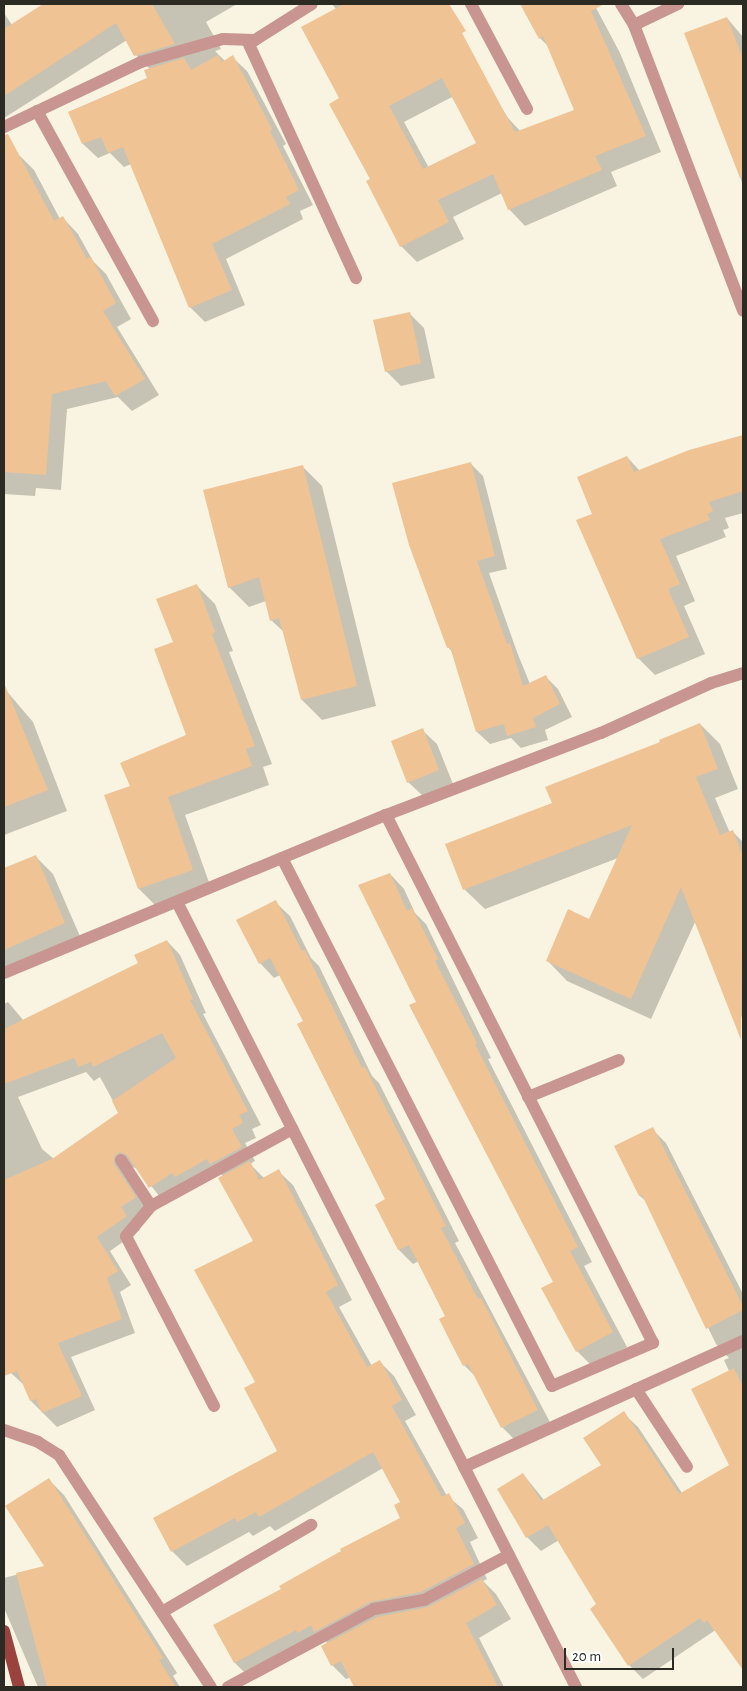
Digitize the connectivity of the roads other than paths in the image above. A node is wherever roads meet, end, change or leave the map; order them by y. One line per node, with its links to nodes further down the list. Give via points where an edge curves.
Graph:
1 (312, 4): 6 (street, via 255,40)
2 (471, 4): 7 (street)
3 (621, 4): 5 (street)
4 (678, 4): 5 (street)
5 (634, 25): 11 (street)
6 (248, 40): 8 (street, via 223,39 141,62); 10 (street)
7 (527, 110)
8 (37, 111): 9 (street); 12 (street)
9 (4, 127)
10 (356, 278)
11 (743, 311)
12 (152, 321)
13 (743, 673): 14 (street, via 711,683 601,733)
14 (386, 815): 15 (street); 19 (street)
15 (282, 858): 16 (street); 19 (street, via 552,1386 653,1343)
16 (176, 902): 17 (street); 20 (street)
17 (4, 973)
18 (619, 1060): 19 (street)
19 (528, 1097)
20 (292, 1129): 22 (street); 27 (street)
21 (121, 1160): 22 (street)
22 (151, 1206): 25 (street, via 126,1236)
23 (743, 1341): 24 (street)
24 (636, 1389): 27 (street); 28 (street)
25 (214, 1406)
26 (4, 1430): 31 (street, via 38,1442 59,1454)
27 (464, 1467): 30 (street)
28 (687, 1467)
29 (311, 1525): 31 (street)
30 (509, 1555): 35 (street, via 424,1600 374,1609); 36 (street)
31 (162, 1612): 34 (street)
32 (4, 1631): 33 (main road)
33 (19, 1687)
34 (211, 1687)
35 (228, 1687)
36 (576, 1687)

